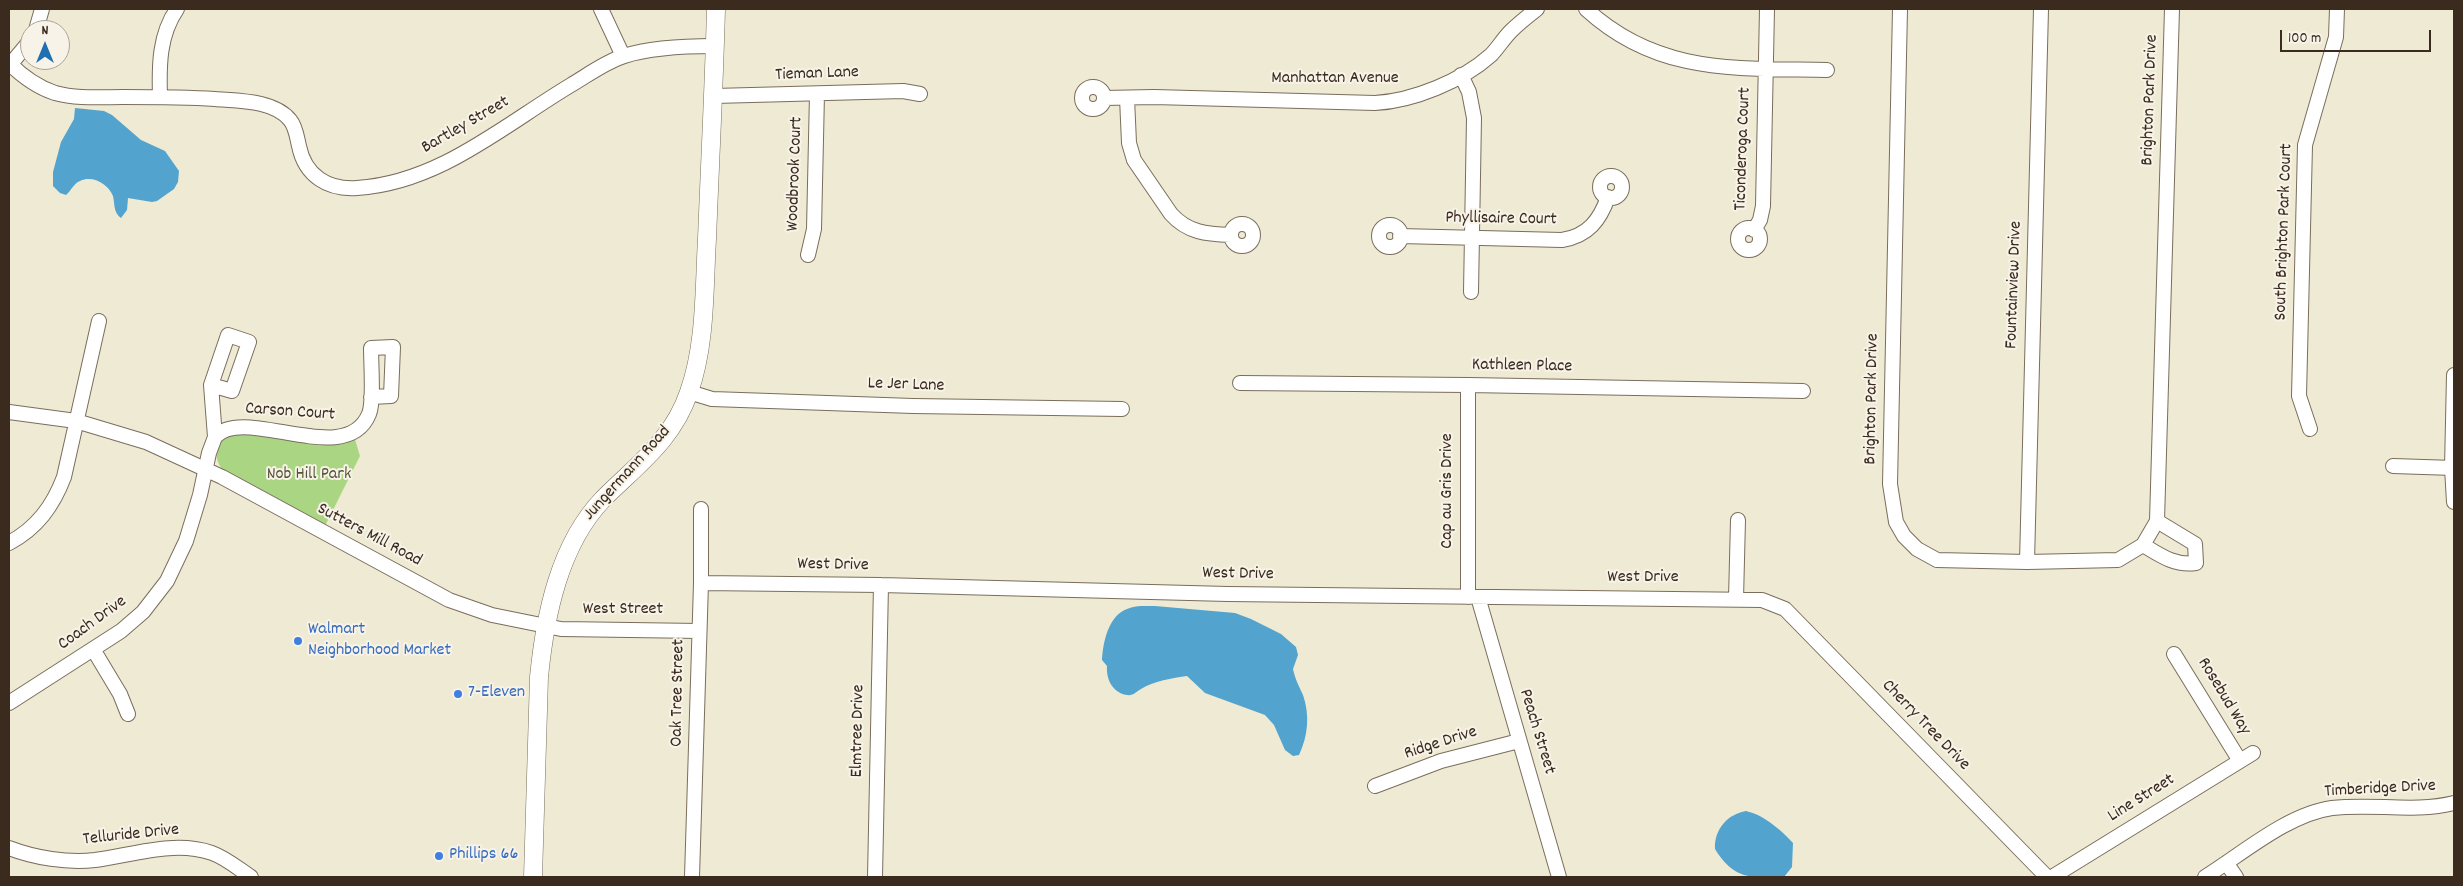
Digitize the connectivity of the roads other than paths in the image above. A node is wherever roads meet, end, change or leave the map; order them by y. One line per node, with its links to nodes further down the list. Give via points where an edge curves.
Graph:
1 (177, 9): 21 (street, via 162,43)
2 (601, 9): 13 (street)
3 (716, 9): 11 (main road, Jungermann Road)
4 (1537, 9): 17 (street, Manhattan Avenue, via 1509,33 1491,55)
5 (1586, 9): 15 (street, via 1625,38 1668,57 1705,65)
6 (1767, 9): 15 (street, Ticonderoga Court)
7 (1900, 9): 53 (street, Brighton Park Drive, via 1890,484 1896,522 1917,549 1937,560)
8 (2041, 9): 53 (street, Fountainview Drive)
9 (2172, 9): 50 (street, Brighton Park Drive)
10 (2336, 9): 42 (street, South Brighton Park Court, via 2336,37 2305,145 2299,396)
11 (715, 46): 13 (street, Bartley Street); 20 (main road, Jungermann Road)
12 (20, 52): 14 (street)
13 (623, 56): 21 (street, Bartley Street, via 460,156 422,173 356,189 331,185 315,177 302,158 291,120 272,108 234,101)
14 (9, 64): 21 (street, Bartley Street, via 40,87 72,96)
15 (1766, 68): 16 (street); 25 (street, Ticonderoga Court, via 1763,206)
16 (1827, 70)
17 (1461, 75): 23 (street, Manhattan Avenue, via 1416,96 1392,102); 28 (street, via 1469,92 1474,118)
18 (817, 94): 19 (street, Tieman Lane, via 903,91); 20 (street, Tieman Lane); 29 (street, Woodbrook Court, via 814,229)
19 (920, 94)
20 (714, 96): 37 (main road, Jungermann Road, via 701,333)
21 (160, 97)
22 (1104, 98): 23 (street, Manhattan Avenue)
23 (1127, 98): 26 (street, via 1129,142 1134,160 1171,214 1195,231)
24 (1608, 197): 28 (street, Phyllisaire Court, via 1600,217 1574,238)
25 (1754, 230)
26 (1231, 235)
27 (1400, 236): 28 (street, Phyllisaire Court)
28 (1471, 239): 30 (street)
29 (808, 255)
30 (1470, 292)
31 (99, 321): 41 (street)
32 (2454, 375): 45 (street)
33 (1240, 383): 34 (street, Kathleen Place)
34 (1468, 385): 36 (street, Kathleen Place); 56 (street, Cap au Gris Drive)
35 (211, 386): 43 (street)
36 (1803, 391)
37 (689, 392): 39 (street, Le Jer Lane, via 712,399); 59 (main road, Jungermann Road, via 670,430 650,456 602,500 583,525 567,553)
38 (370, 397): 43 (street, Carson Court, via 369,414 344,436 315,437 261,428 228,430)
39 (1122, 409)
40 (9, 412): 41 (street, Sutters Mill Road)
41 (76, 421): 46 (street, Sutters Mill Road, via 146,442); 51 (street, via 57,495 36,524)
42 (2310, 429)
43 (215, 436): 46 (street, Coach Drive)
44 (2393, 466): 45 (street)
45 (2453, 468): 47 (street)
46 (206, 469): 59 (street, Sutters Mill Road, via 361,549 449,600 492,615); 61 (street, Coach Drive, via 186,541 167,580 133,622)
47 (2454, 502)
48 (701, 509): 54 (street, Oak Tree Street)
49 (1738, 520): 57 (street)
50 (2157, 521): 52 (street, Brighton Park Drive); 52 (street, via 2195,544 2196,563 2182,565)
51 (9, 543)
52 (2143, 545): 53 (street, Brighton Park Drive, via 2118,560)
53 (2027, 562)
54 (701, 583): 55 (street, West Drive); 60 (street, Oak Tree Street)
55 (881, 585): 56 (street, West Drive); 75 (street, Elmtree Drive)
56 (1473, 597): 57 (street, West Drive); 65 (street, Peach Street)
57 (1736, 599): 58 (street, West Drive)
58 (1774, 603): 77 (street, Cherry Tree Drive, via 1796,620)
59 (546, 627): 60 (street, West Street); 73 (main road, Jungermann Road, via 539,677)
60 (699, 631): 74 (street, Oak Tree Street)
61 (93, 650): 63 (street, Coach Drive); 64 (street, via 120,694)
62 (2174, 654): 67 (street, Rosebud Way)
63 (9, 703)
64 (128, 714)
65 (1520, 741): 68 (street, Ridge Drive, via 1440,761); 76 (street, Peach Street)
66 (2253, 753): 67 (street, Line Street)
67 (2240, 761): 78 (street, Line Street)
68 (1375, 786)
69 (2454, 803): 71 (street, Timberidge Drive, via 2426,807 2331,808 2314,813 2260,841)
70 (9, 848): 72 (street, Telluride Drive, via 39,856 84,860 185,848 213,854)
71 (2227, 864): 79 (street, Timberidge Drive); 80 (street)
72 (251, 877)
73 (532, 877)
74 (692, 877)
75 (875, 877)
76 (1558, 877)
77 (2047, 877)
78 (2052, 877)
79 (2205, 877)
80 (2236, 877)

